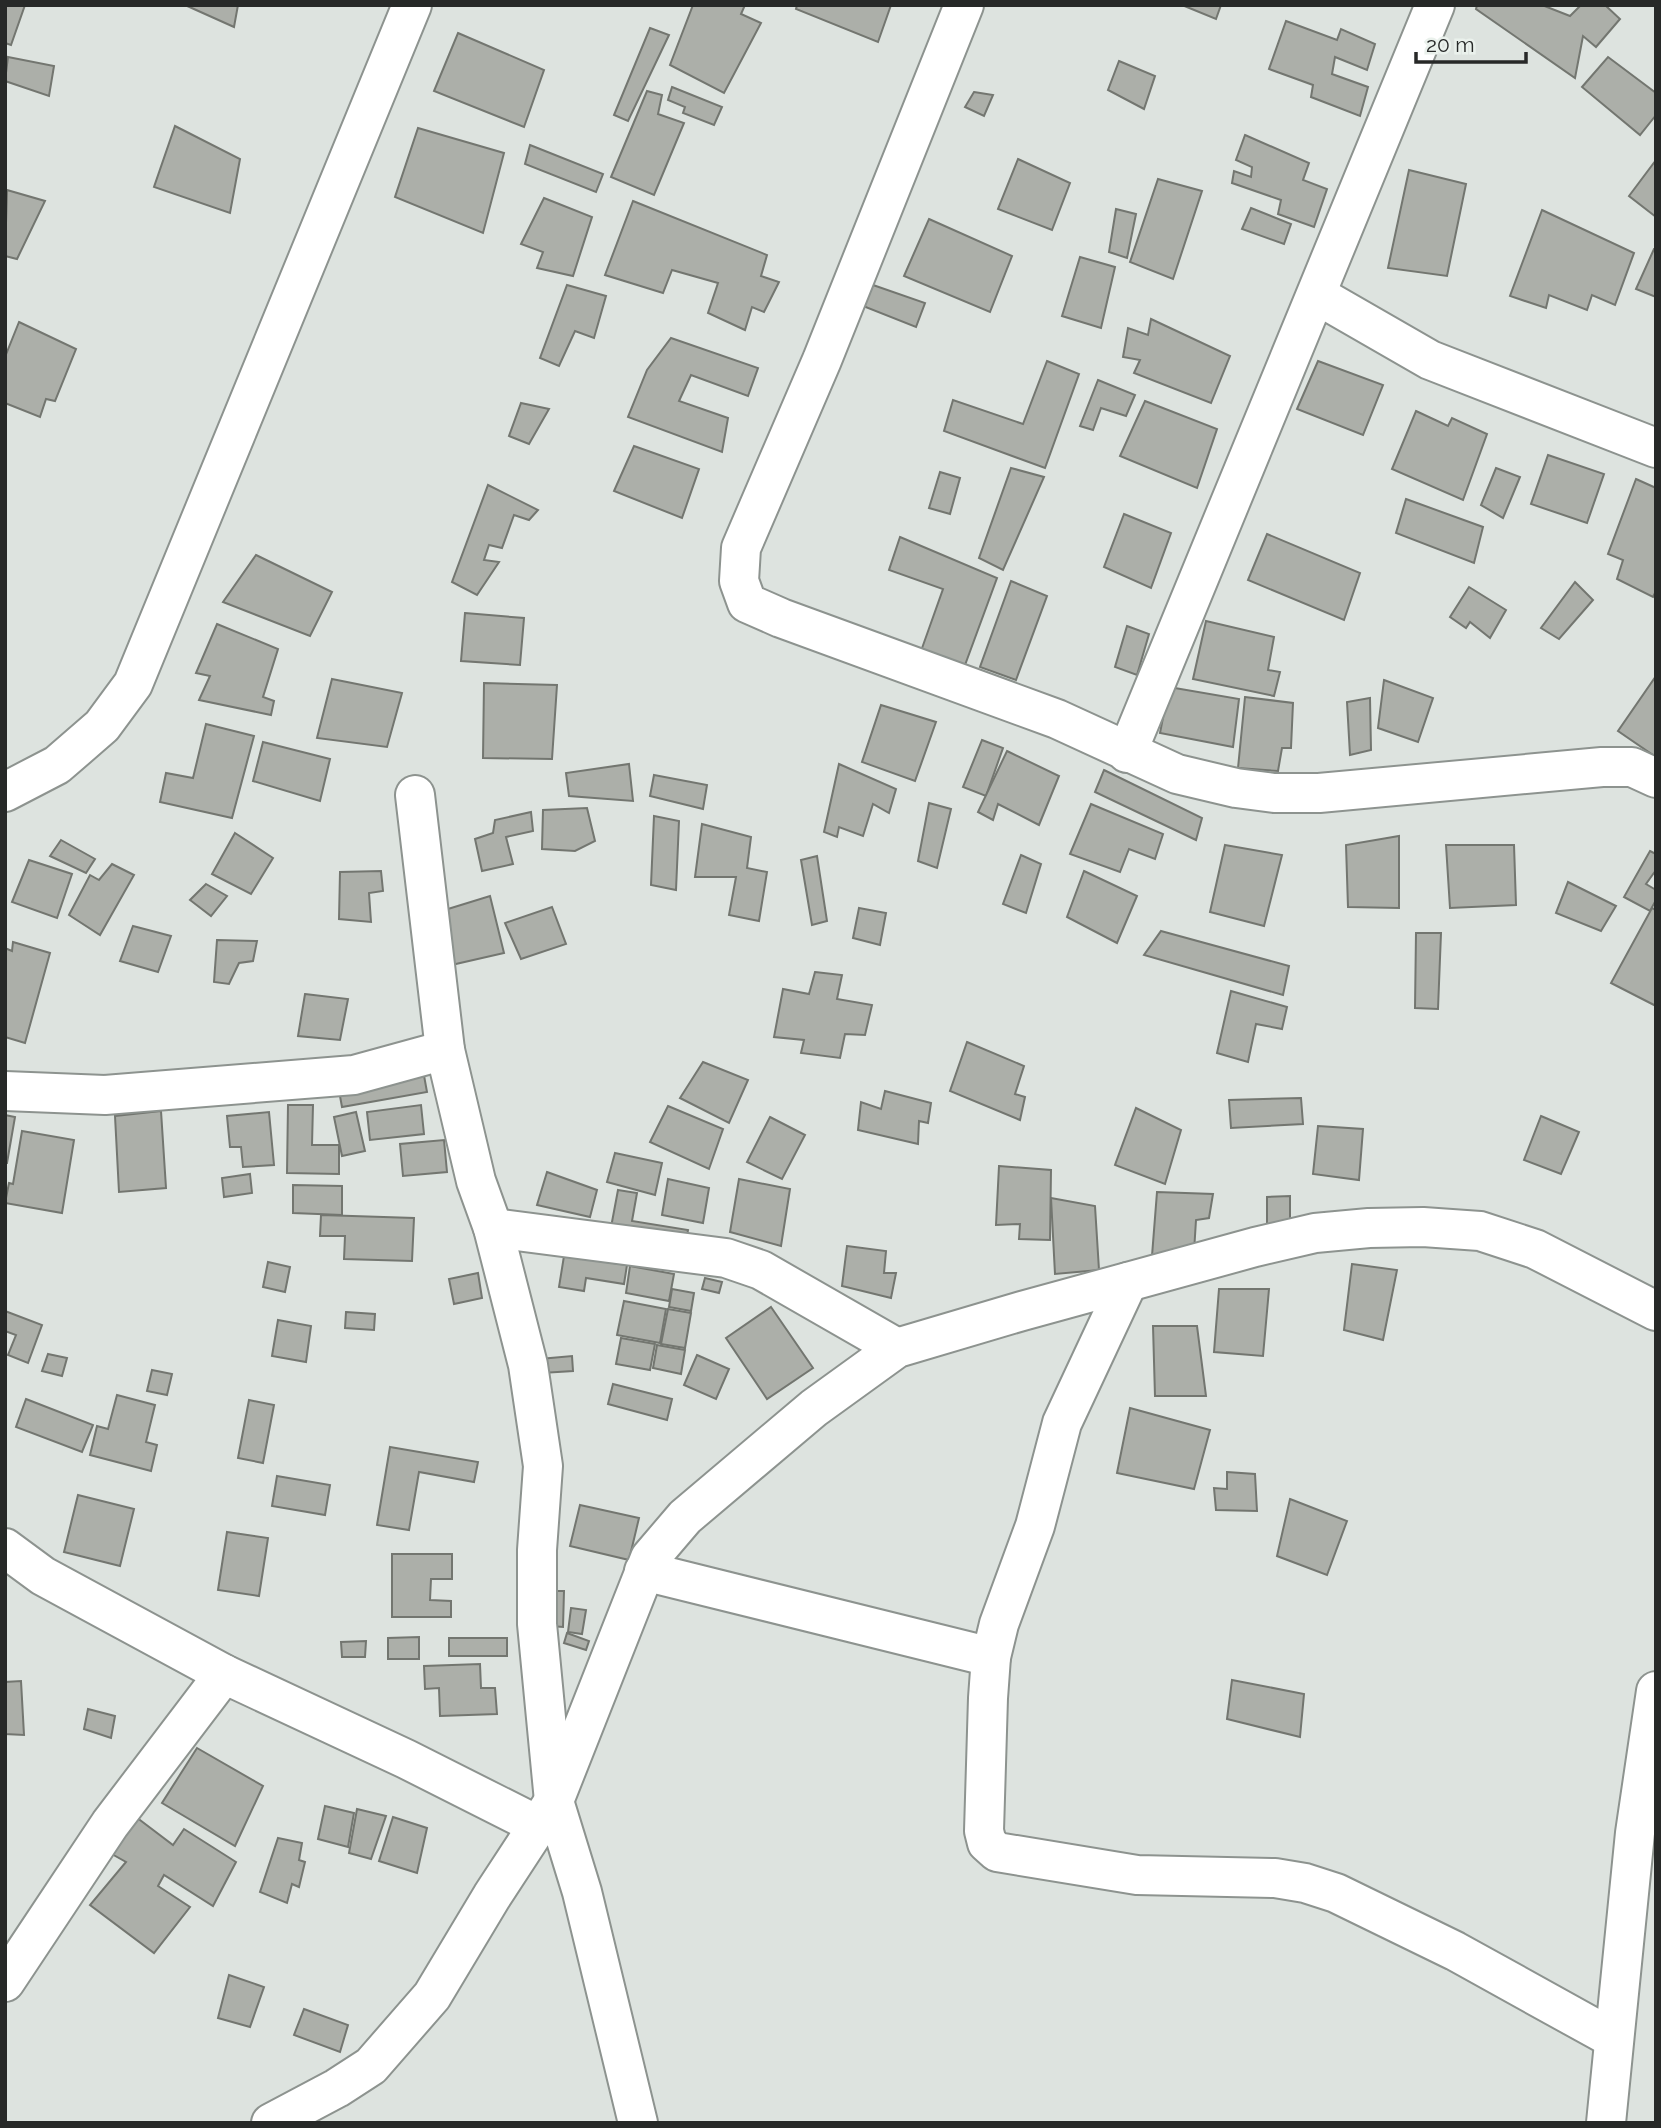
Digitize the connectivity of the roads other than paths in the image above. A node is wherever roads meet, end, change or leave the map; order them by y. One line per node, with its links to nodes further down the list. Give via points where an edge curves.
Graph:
1 (412, 5): 8 (street, via 133,684 103,726 57,765)
2 (964, 5): 6 (street, via 822,360 741,548 739,580 747,603 1057,719)
3 (1435, 5): 4 (street)
4 (1317, 295): 5 (street, via 1430,360); 6 (street)
5 (1656, 448)
6 (1127, 753): 7 (street, via 1177,774 1274,793 1319,793 1601,767 1632,767)
7 (1656, 778)
8 (5, 792)
9 (415, 795): 10 (street)
10 (445, 1050): 11 (street, via 354,1075 105,1095); 12 (street)
11 (5, 1091)
12 (492, 1228): 15 (street, via 726,1258 773,1276); 21 (street, via 528,1365 543,1466 537,1624)
13 (1128, 1282): 14 (street, via 1315,1233 1423,1227 1480,1231 1535,1249); 15 (street); 18 (street, via 1062,1423 1035,1526)
14 (1656, 1311)
15 (897, 1348): 17 (street, via 814,1408 684,1517)
16 (5, 1548): 19 (street, via 43,1576)
17 (644, 1571): 18 (street); 21 (street)
18 (991, 1657): 23 (street, via 984,1831 987,1843 997,1852 1137,1875 1275,1878 1305,1883 1336,1893 1454,1951)
19 (224, 1674): 21 (street, via 406,1759); 22 (street, via 110,1824)
20 (1656, 1691): 23 (street)
21 (546, 1813): 24 (street, via 432,1996 404,2031 371,2066); 25 (street, via 582,1892)
22 (5, 1982)
23 (1614, 2039): 26 (street)
24 (271, 2123)
25 (638, 2123)
26 (1606, 2123)

